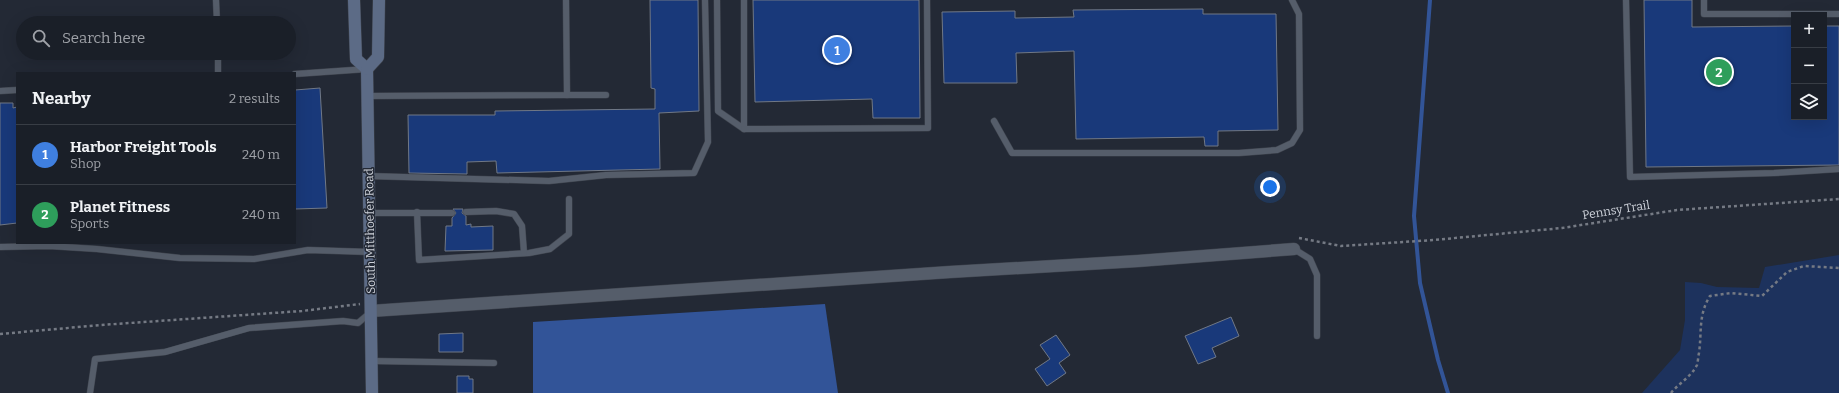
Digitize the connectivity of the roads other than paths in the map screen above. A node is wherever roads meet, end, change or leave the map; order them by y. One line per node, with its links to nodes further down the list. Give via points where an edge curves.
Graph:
1 (216, 0): 13 (lane)
2 (354, 0): 15 (main road, via 356,59)
3 (379, 0): 15 (main road, via 378,57)
4 (566, 0): 20 (lane)
5 (705, 0): 26 (lane, via 708,142 694,173 549,181)
6 (717, 0): 24 (lane, via 718,111)
7 (744, 0): 24 (lane)
8 (927, 0): 24 (lane, via 928,128)
9 (1292, 0): 23 (lane, via 1299,14 1300,130 1292,143 1277,150 1239,153 1012,153)
10 (1626, 0): 25 (lane, via 1630,177)
11 (1704, 0): 12 (lane, via 1704,14)
12 (1839, 14)
13 (217, 16)
14 (218, 60): 16 (lane)
15 (367, 69): 17 (lane); 22 (main road, South Mitthoefer Road)
16 (218, 72)
17 (296, 74)
18 (16, 90): 19 (lane)
19 (0, 91)
20 (567, 95): 21 (lane); 22 (lane)
21 (606, 95)
22 (367, 96): 26 (main road, South Mitthoefer Road)
23 (994, 121)
24 (744, 129)
25 (1839, 169)
26 (368, 176): 30 (main road, South Mitthoefer Road)
27 (569, 199): 35 (lane, via 569,234 550,249)
28 (417, 212): 30 (lane); 31 (lane); 35 (lane, via 418,260)
29 (466, 212): 35 (lane, via 496,211 514,214 522,226)
30 (369, 213): 34 (main road, South Mitthoefer Road)
31 (452, 213)
32 (0, 247): 34 (lane, via 63,247 180,258 254,259 308,250)
33 (1294, 249): 36 (street); 37 (lane, via 1310,259 1318,275)
34 (370, 252): 36 (main road, South Mitthoefer Road)
35 (524, 253)
36 (371, 311): 38 (main road, South Mitthoefer Road); 40 (lane, via 358,323 343,321 249,328 165,352 95,359)
37 (1317, 336)
38 (372, 362): 39 (lane); 41 (main road, South Mitthoefer Road)
39 (494, 363)
40 (90, 393)
41 (372, 393)

